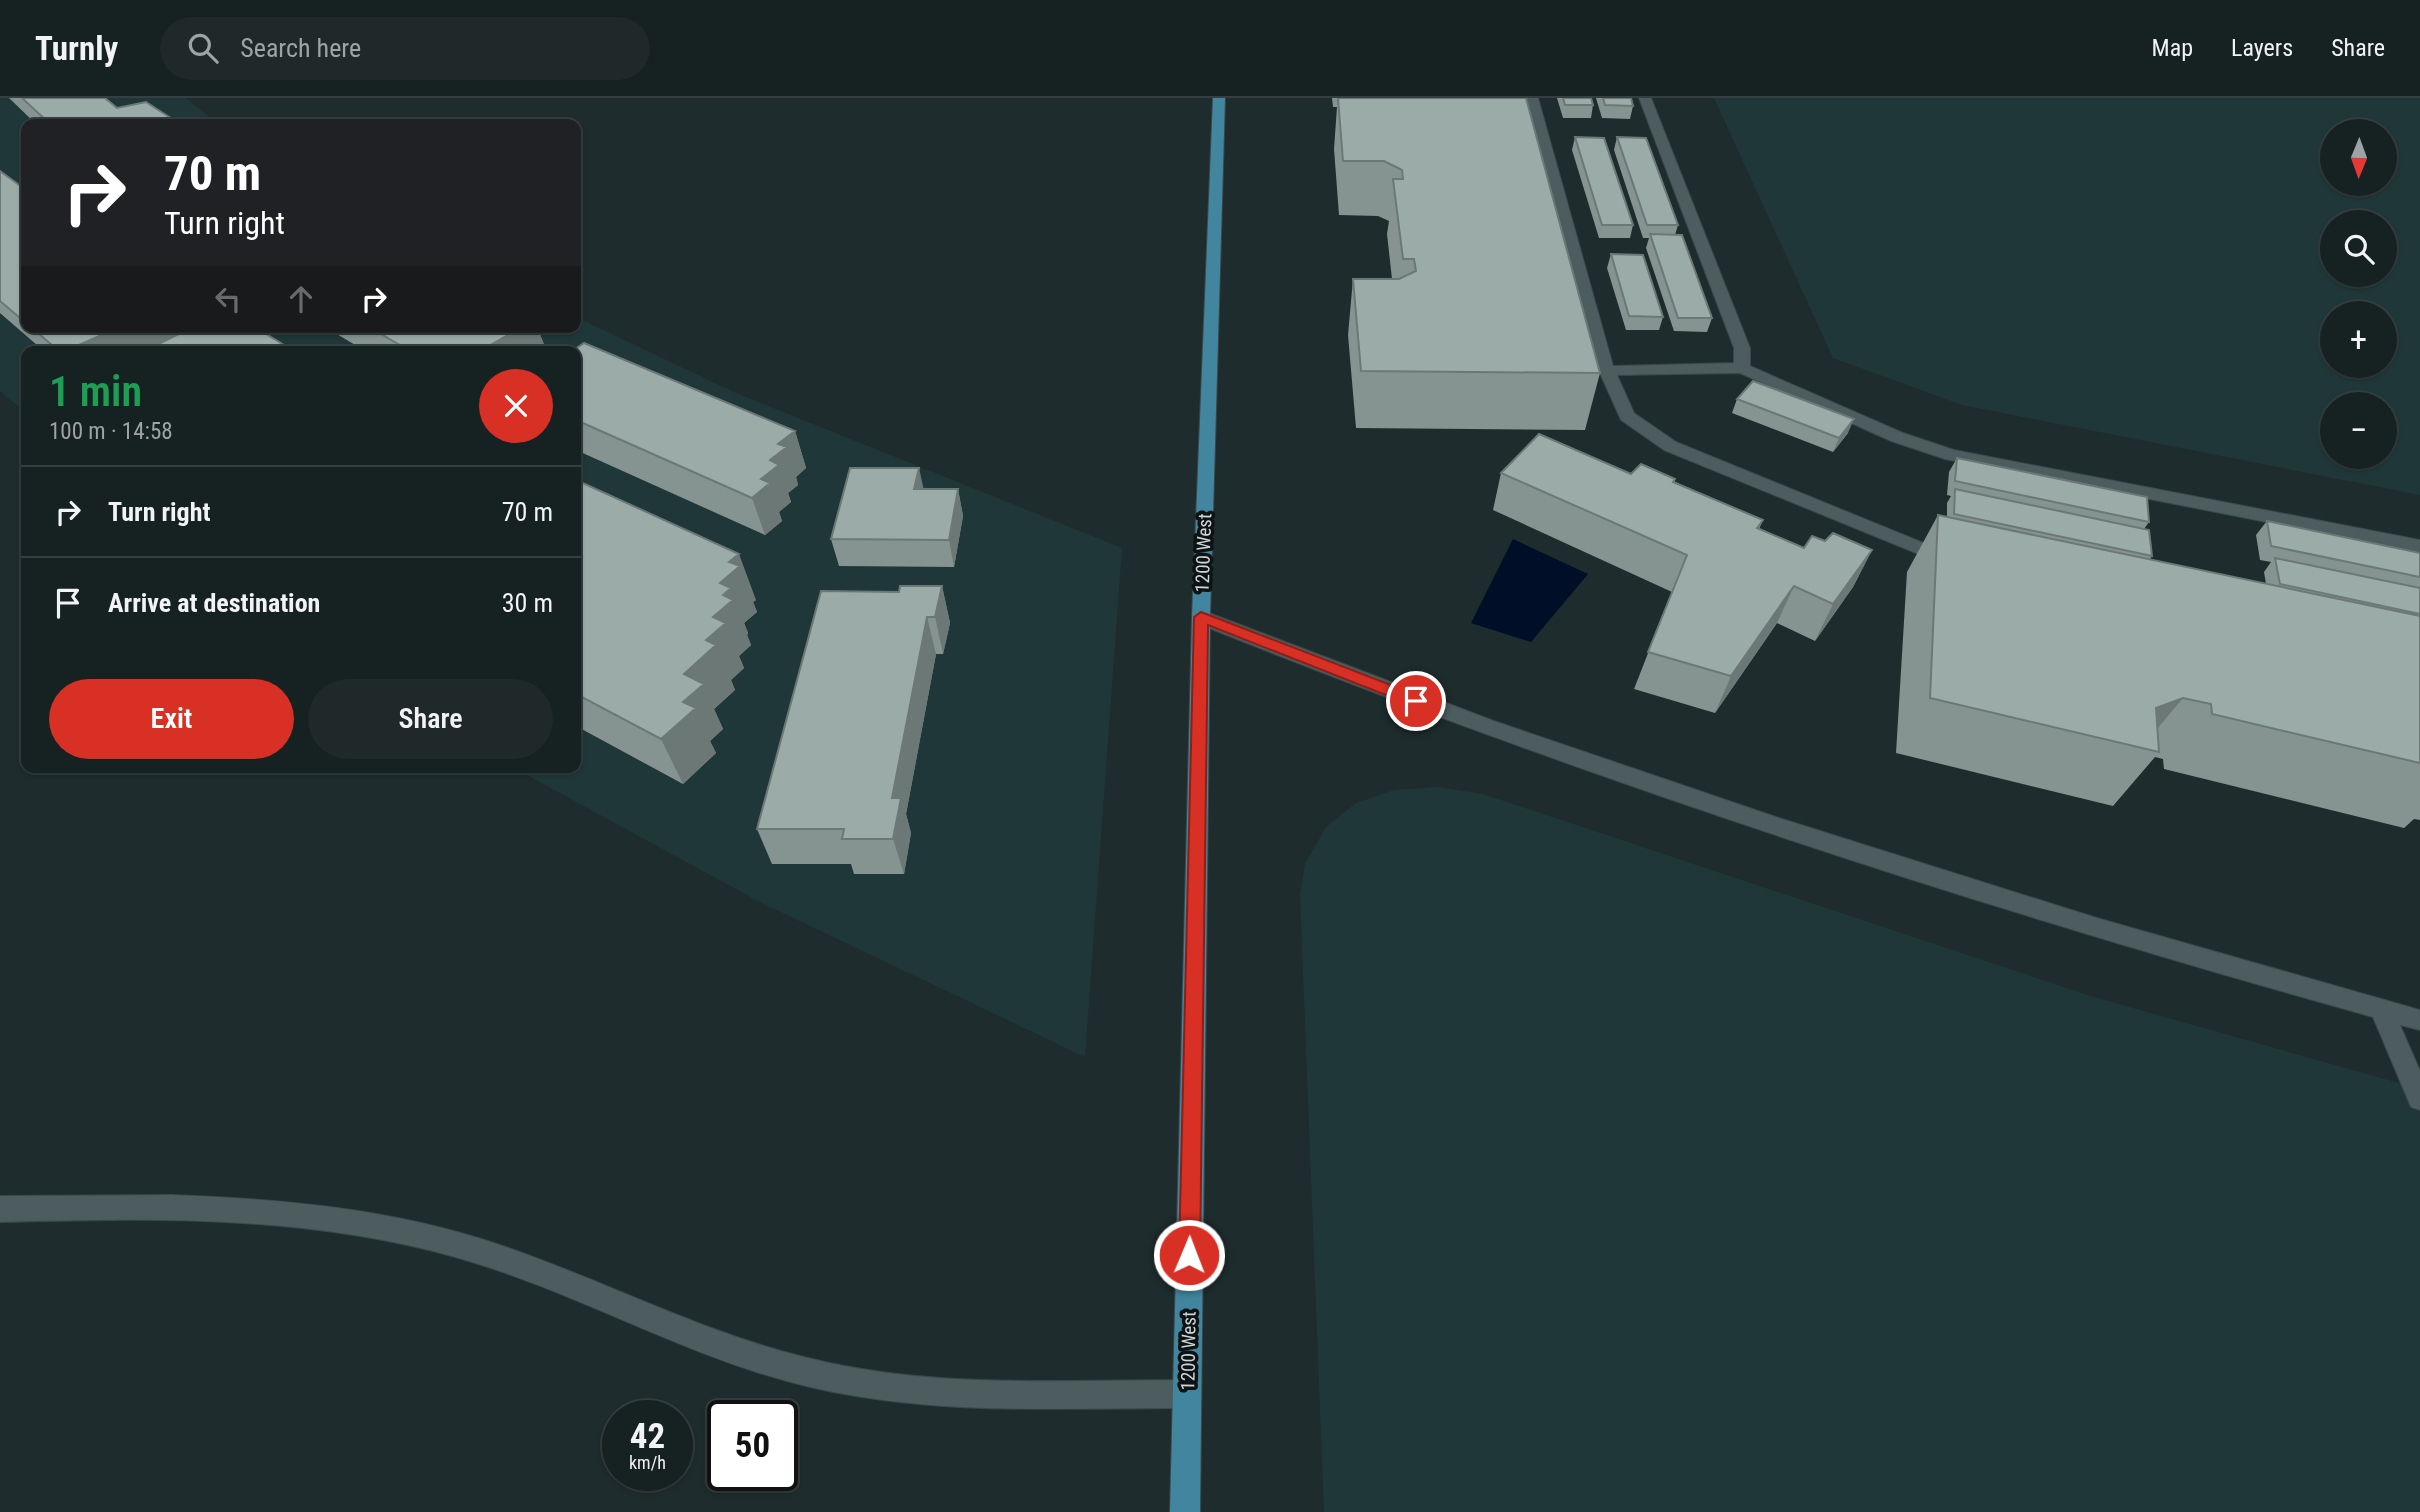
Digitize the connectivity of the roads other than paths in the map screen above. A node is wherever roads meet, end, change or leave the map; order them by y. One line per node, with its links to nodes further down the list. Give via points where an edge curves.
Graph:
1 (1219, 98): 8 (main road, 1200 West)
2 (1532, 98): 5 (street)
3 (1645, 98): 4 (street, via 1742,348)
4 (1742, 368): 5 (street); 6 (street, via 1897,437 1951,455)
5 (1606, 371): 7 (street, via 1627,416 1670,446 1922,549)
6 (2420, 546)
7 (1963, 557)
8 (1201, 617): 9 (street, via 1416,701 1914,871); 13 (main road, 1200 West)
9 (2381, 1008): 10 (street); 11 (street)
10 (2420, 1020)
11 (2420, 1099)
12 (0, 1209): 13 (street, via 204,1209 374,1225 455,1244 554,1277 727,1350 809,1373 945,1394)
13 (1187, 1394): 14 (main road, 1200 West)
14 (1185, 1512)

